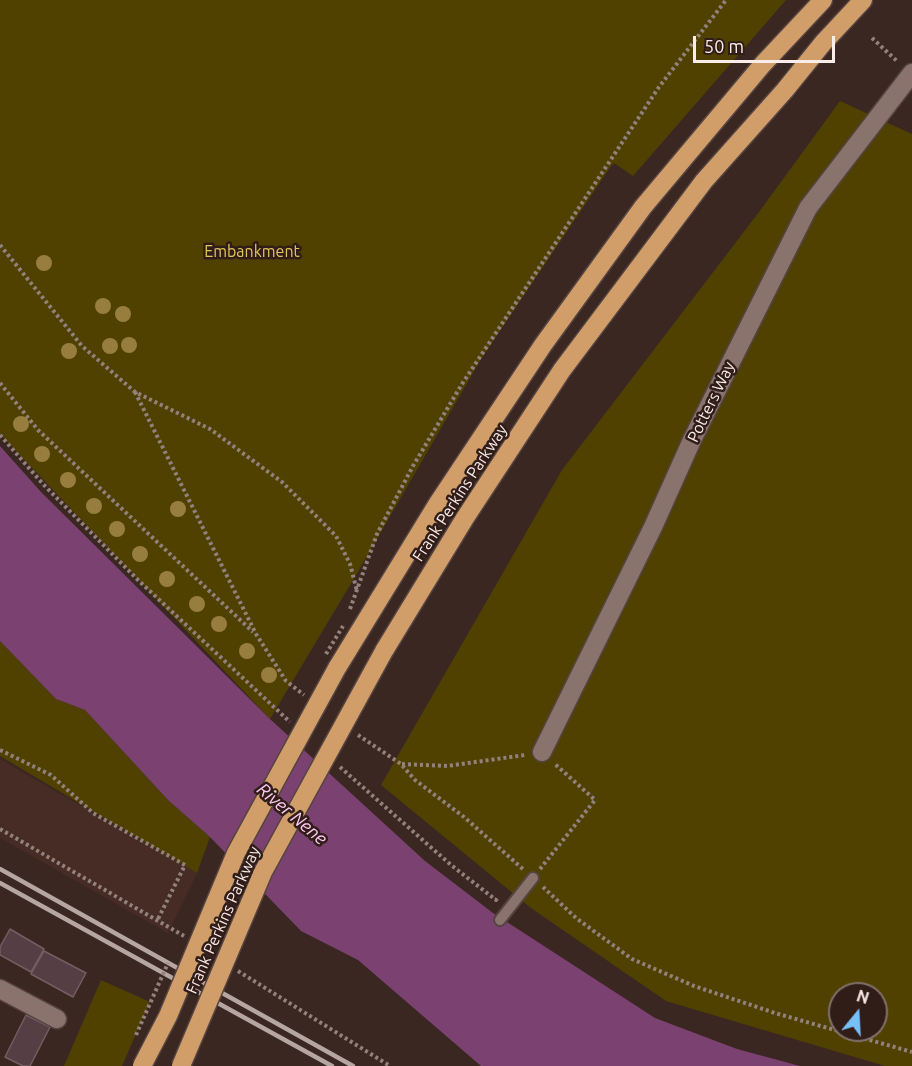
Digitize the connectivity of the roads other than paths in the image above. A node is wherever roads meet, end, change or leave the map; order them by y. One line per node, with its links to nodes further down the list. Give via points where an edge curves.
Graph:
1 (824, 0): 9 (highway, Frank Perkins Parkway, bridge, via 763,64 643,207 543,345 438,503 337,668 236,853 168,1016)
2 (863, 0): 10 (highway, Frank Perkins Parkway, bridge, via 704,181 562,370 465,518 384,651 263,872)
3 (911, 73): 4 (street, Potters Way, via 807,208)
4 (542, 752)
5 (533, 878): 6 (lane)
6 (500, 920)
7 (0, 988): 8 (street)
8 (57, 1019)
9 (141, 1066)
10 (181, 1066)

